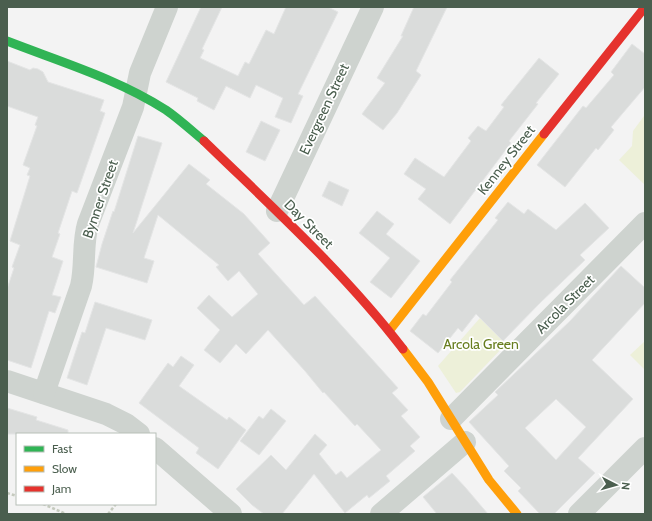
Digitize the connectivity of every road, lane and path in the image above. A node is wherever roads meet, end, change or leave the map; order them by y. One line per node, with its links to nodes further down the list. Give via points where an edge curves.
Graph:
1 (168, 7): 5 (street, Bynner Street, via 140,73)
2 (372, 7): 6 (street, Evergreen Street)
3 (645, 7): 8 (street, Kenney Street)
4 (7, 41): 5 (street, Day Street)
5 (136, 93): 6 (street, Day Street, via 185,125); 10 (street, Bynner Street, via 86,232 81,286)
6 (277, 211): 8 (street, Day Street)
7 (645, 223): 11 (street, Arcola Street)
8 (389, 330): 11 (street, Day Street, via 425,377)
9 (7, 381): 10 (street)
10 (44, 393): 12 (street, via 106,414)
11 (451, 419): 13 (street, Day Street)
12 (138, 433)
13 (465, 442): 21 (street); 22 (street, Day Street, via 496,490)
14 (645, 448): 23 (street)
15 (156, 449): 18 (street)
16 (45, 505): 19 (path)
17 (115, 505): 20 (path)
18 (227, 512)
19 (66, 514)
20 (108, 514)
21 (381, 514)
22 (516, 514)
23 (579, 514)

